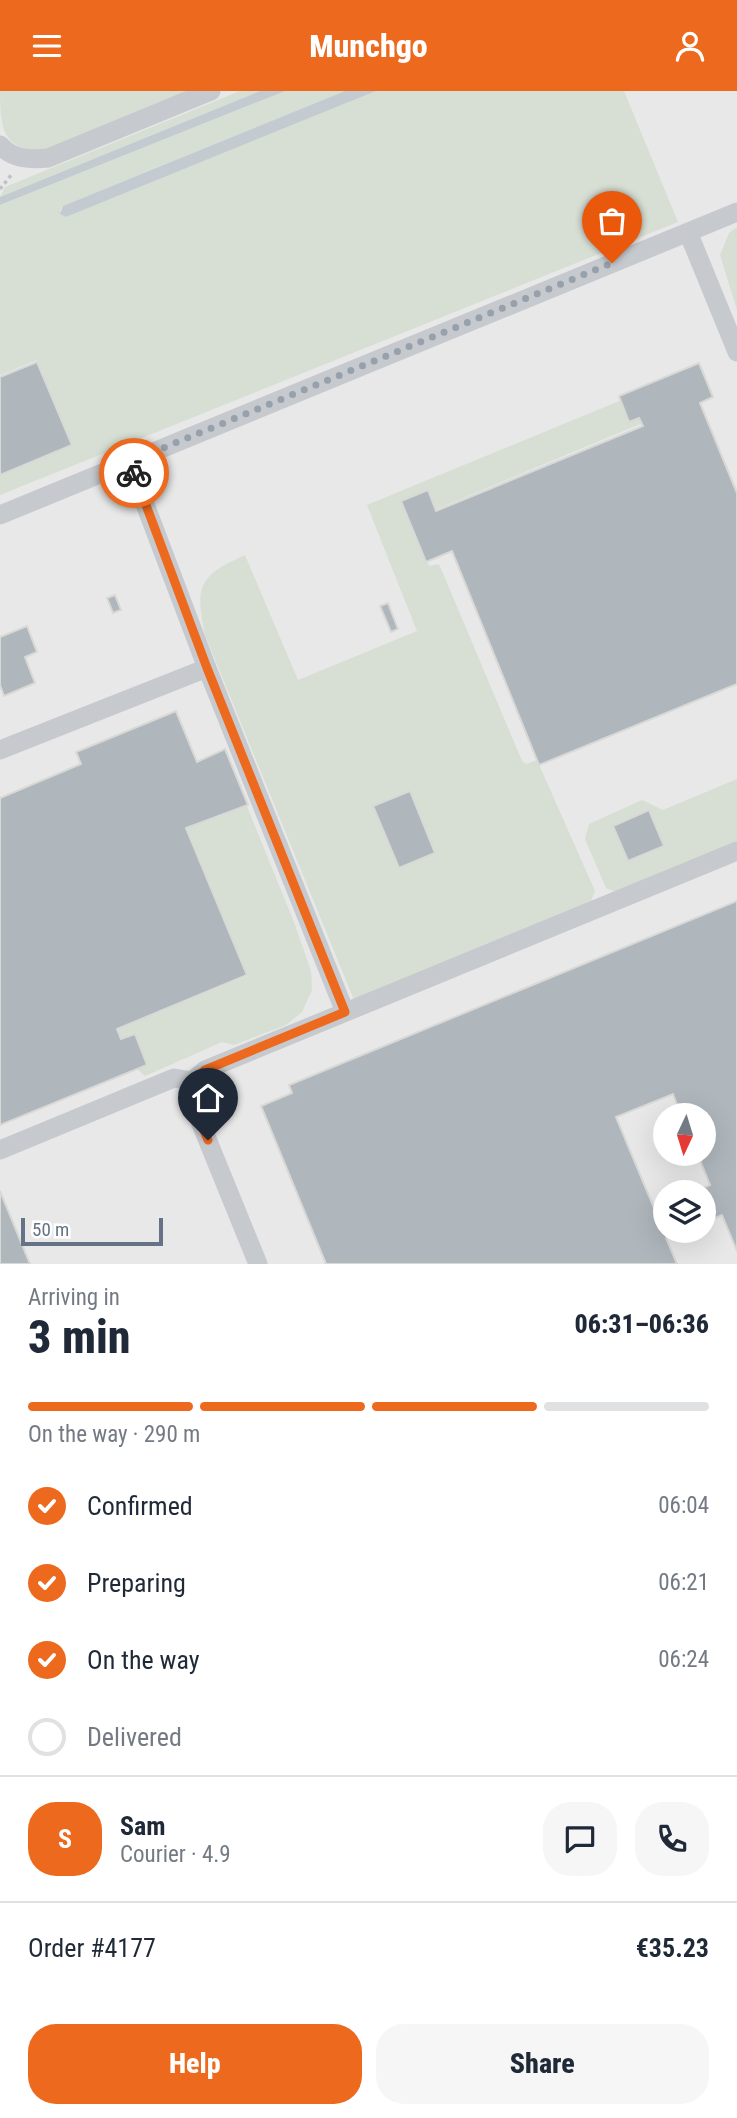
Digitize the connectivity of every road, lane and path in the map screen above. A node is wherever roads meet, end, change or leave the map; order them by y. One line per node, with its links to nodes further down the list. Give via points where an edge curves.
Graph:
1 (211, 91): 2 (street, via 48,158 23,158)
2 (0, 145)
3 (737, 212): 4 (street)
4 (688, 232): 5 (street); 6 (street)
5 (737, 352)
6 (129, 462): 7 (street); 8 (street)
7 (0, 515)
8 (207, 668): 9 (street); 11 (street)
9 (0, 750)
10 (737, 851): 11 (street)
11 (345, 1012): 12 (street, via 205,1070)
12 (192, 1081): 13 (street, via 174,1078); 14 (street, via 188,1092)
13 (0, 1150)
14 (254, 1263)

